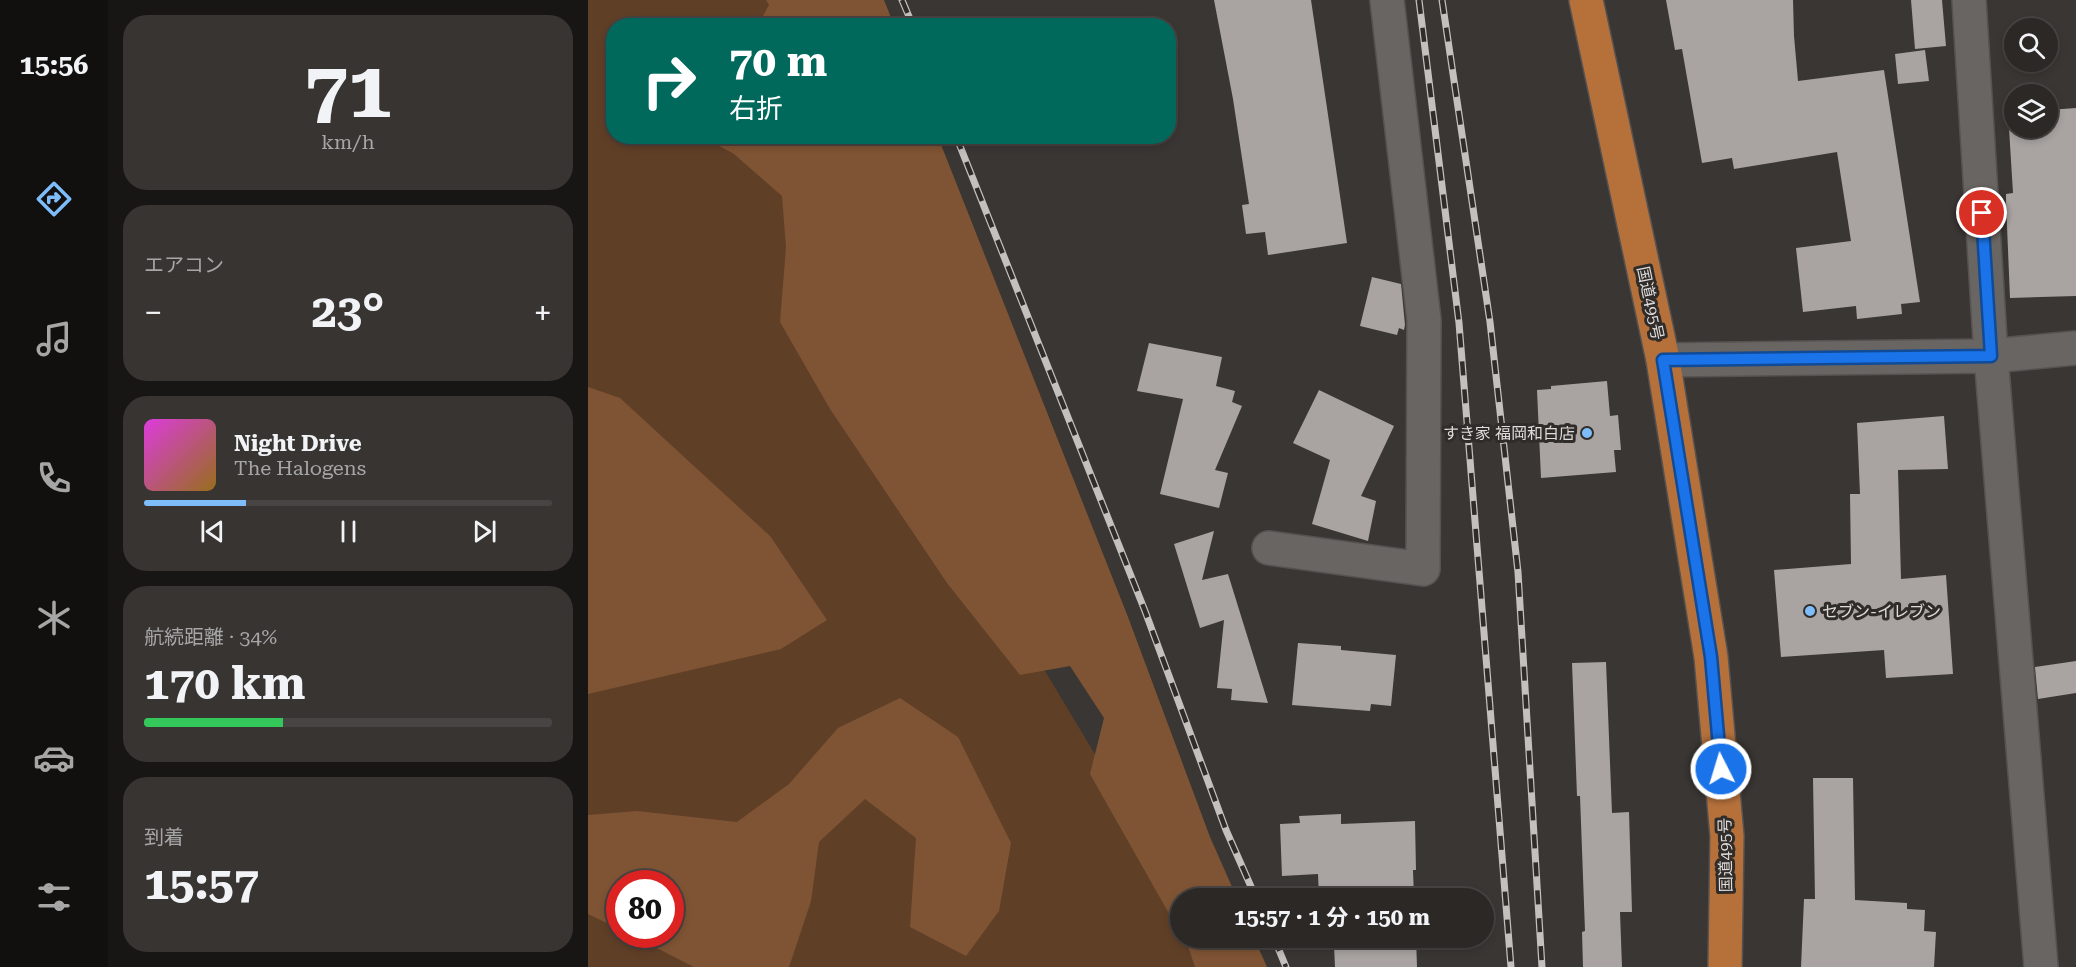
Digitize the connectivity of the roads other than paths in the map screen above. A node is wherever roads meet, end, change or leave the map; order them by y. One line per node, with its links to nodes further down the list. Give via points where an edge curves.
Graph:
1 (1387, 0): 7 (street, via 1424,320 1423,569)
2 (1586, 0): 6 (highway, 国道495号)
3 (1969, 0): 5 (street)
4 (2076, 348): 5 (street)
5 (1991, 356): 6 (street); 9 (street)
6 (1663, 360): 8 (highway, 国道495号, via 1711,657 1727,836)
7 (1269, 548)
8 (1725, 967)
9 (2041, 967)

